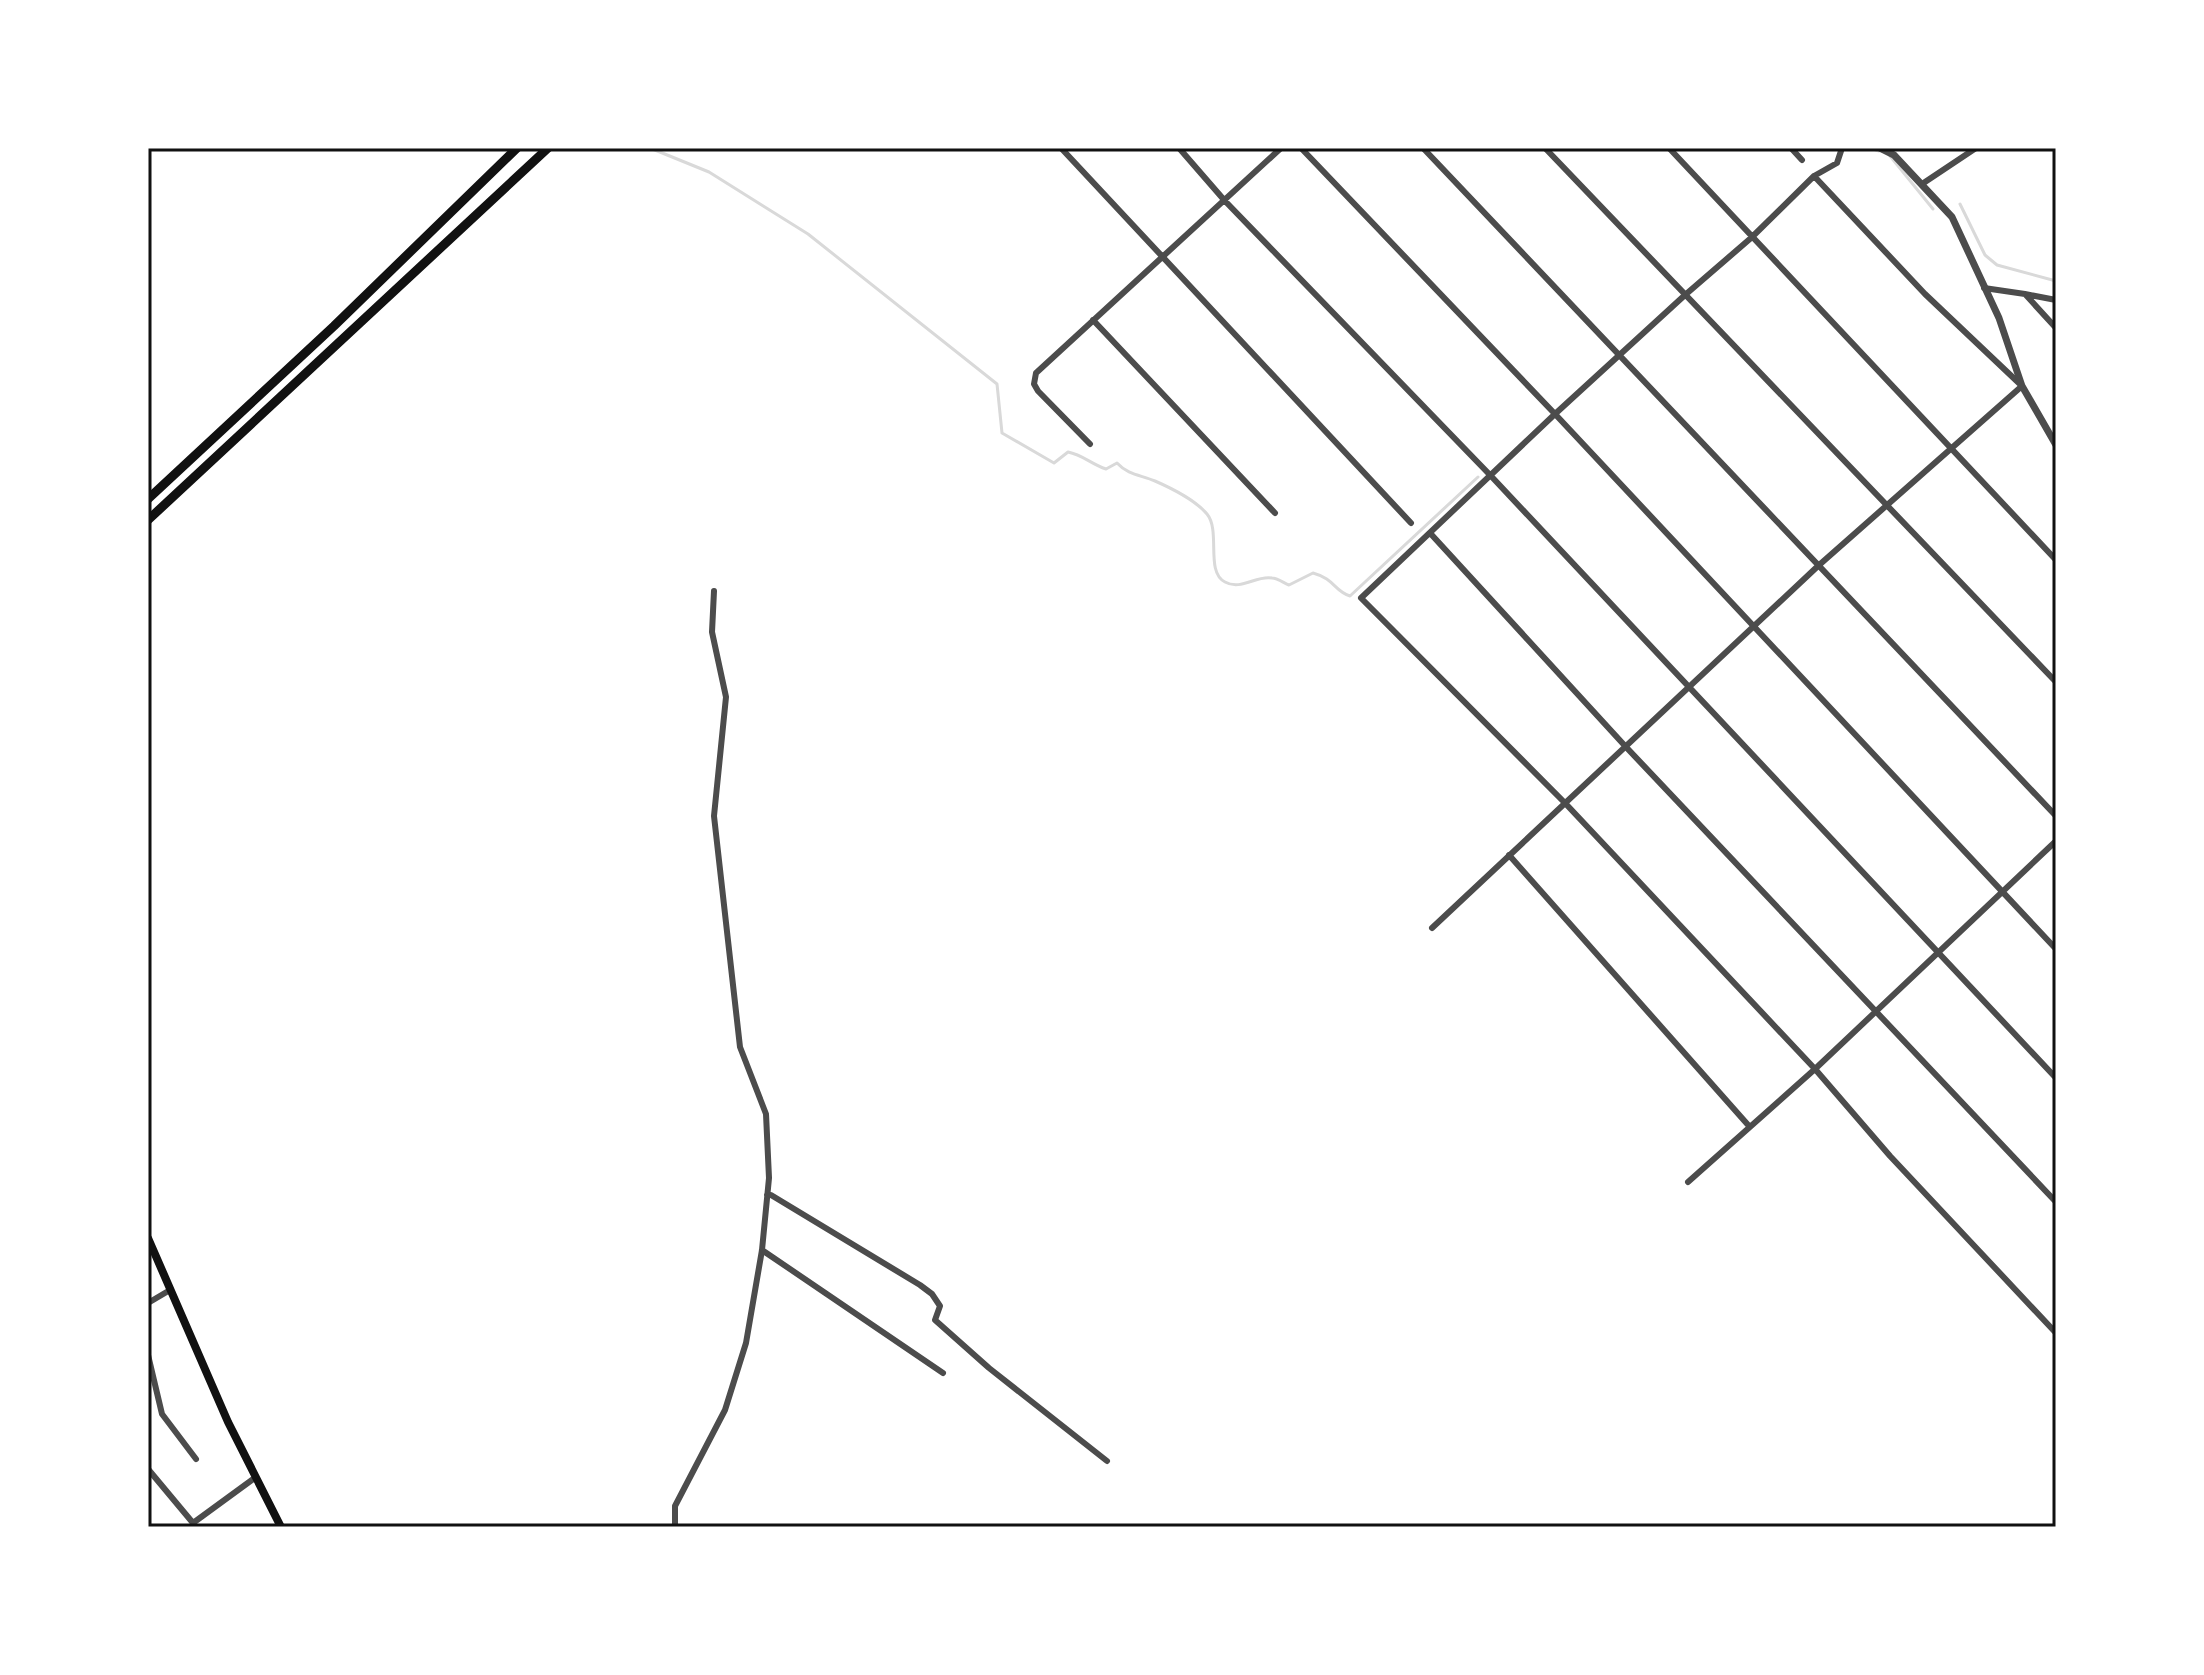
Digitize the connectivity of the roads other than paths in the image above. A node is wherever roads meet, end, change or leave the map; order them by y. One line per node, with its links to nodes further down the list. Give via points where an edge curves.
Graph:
1 (517, 148): 33 (highway)
2 (548, 148): 36 (highway)
3 (1061, 148): 19 (street)
4 (1179, 148): 17 (street)
5 (1281, 148): 17 (street)
6 (1301, 148): 28 (street)
7 (1423, 148): 26 (street)
8 (1545, 148): 22 (street)
9 (1669, 148): 18 (street)
10 (1791, 148): 14 (street)
11 (1880, 148): 16 (street)
12 (1976, 148): 16 (street)
13 (1841, 152): 15 (street, via 1833,166)
14 (1802, 160)
15 (1814, 176): 18 (street); 27 (street, via 1925,294)
16 (1922, 184): 20 (street, via 1952,217)
17 (1225, 201): 19 (street); 32 (street)
18 (1751, 238): 22 (street); 31 (street)
19 (1162, 256): 24 (street); 37 (street)
20 (1984, 288): 21 (street); 27 (street)
21 (2025, 294): 23 (street); 25 (street)
22 (1685, 295): 26 (street); 34 (street)
23 (2056, 300)
24 (1093, 320): 29 (street, via 1036,373 1034,384); 35 (street)
25 (2056, 328)
26 (1620, 356): 28 (street); 40 (street)
27 (2022, 386): 30 (street); 31 (street)
28 (1555, 414): 32 (street); 42 (street)
29 (1090, 444)
30 (2056, 445)
31 (1950, 450): 34 (street); 39 (street)
32 (1491, 476): 38 (street); 44 (street)
33 (148, 499)
34 (1886, 505): 40 (street); 43 (street)
35 (1275, 513)
36 (148, 520)
37 (1411, 523)
38 (1430, 533): 45 (street); 46 (street, via 1361,598)
39 (2056, 560)
40 (1818, 566): 42 (street); 47 (street)
41 (714, 591): 59 (street, via 712,632 726,697 714,816 740,1047 766,1114)
42 (1754, 627): 44 (street); 50 (street)
43 (2056, 682)
44 (1689, 686): 45 (street); 53 (street)
45 (1626, 747): 46 (street); 54 (street)
46 (1565, 803): 49 (street); 55 (street)
47 (2056, 816)
48 (2056, 841): 50 (street)
49 (1509, 855): 51 (street); 57 (street)
50 (2003, 892): 52 (street); 53 (street)
51 (1432, 928)
52 (2056, 949)
53 (1937, 951): 54 (street); 56 (street)
54 (1874, 1012): 55 (street); 60 (street)
55 (1815, 1069): 57 (street); 65 (street)
56 (2056, 1078)
57 (1749, 1126): 58 (street)
58 (1688, 1182)
59 (767, 1195): 62 (street); 69 (street, via 932,1294 940,1306 935,1320)
60 (2056, 1202)
61 (148, 1238): 63 (main road)
62 (762, 1250): 67 (street); 73 (street, via 746,1343 725,1410 675,1506)
63 (170, 1290): 64 (street); 71 (main road)
64 (148, 1303)
65 (2056, 1333)
66 (148, 1355): 68 (street, via 162,1414)
67 (943, 1373)
68 (196, 1459)
69 (1107, 1461)
70 (148, 1469): 71 (street, via 193,1523)
71 (256, 1477): 72 (main road)
72 (281, 1527)
73 (675, 1527)

